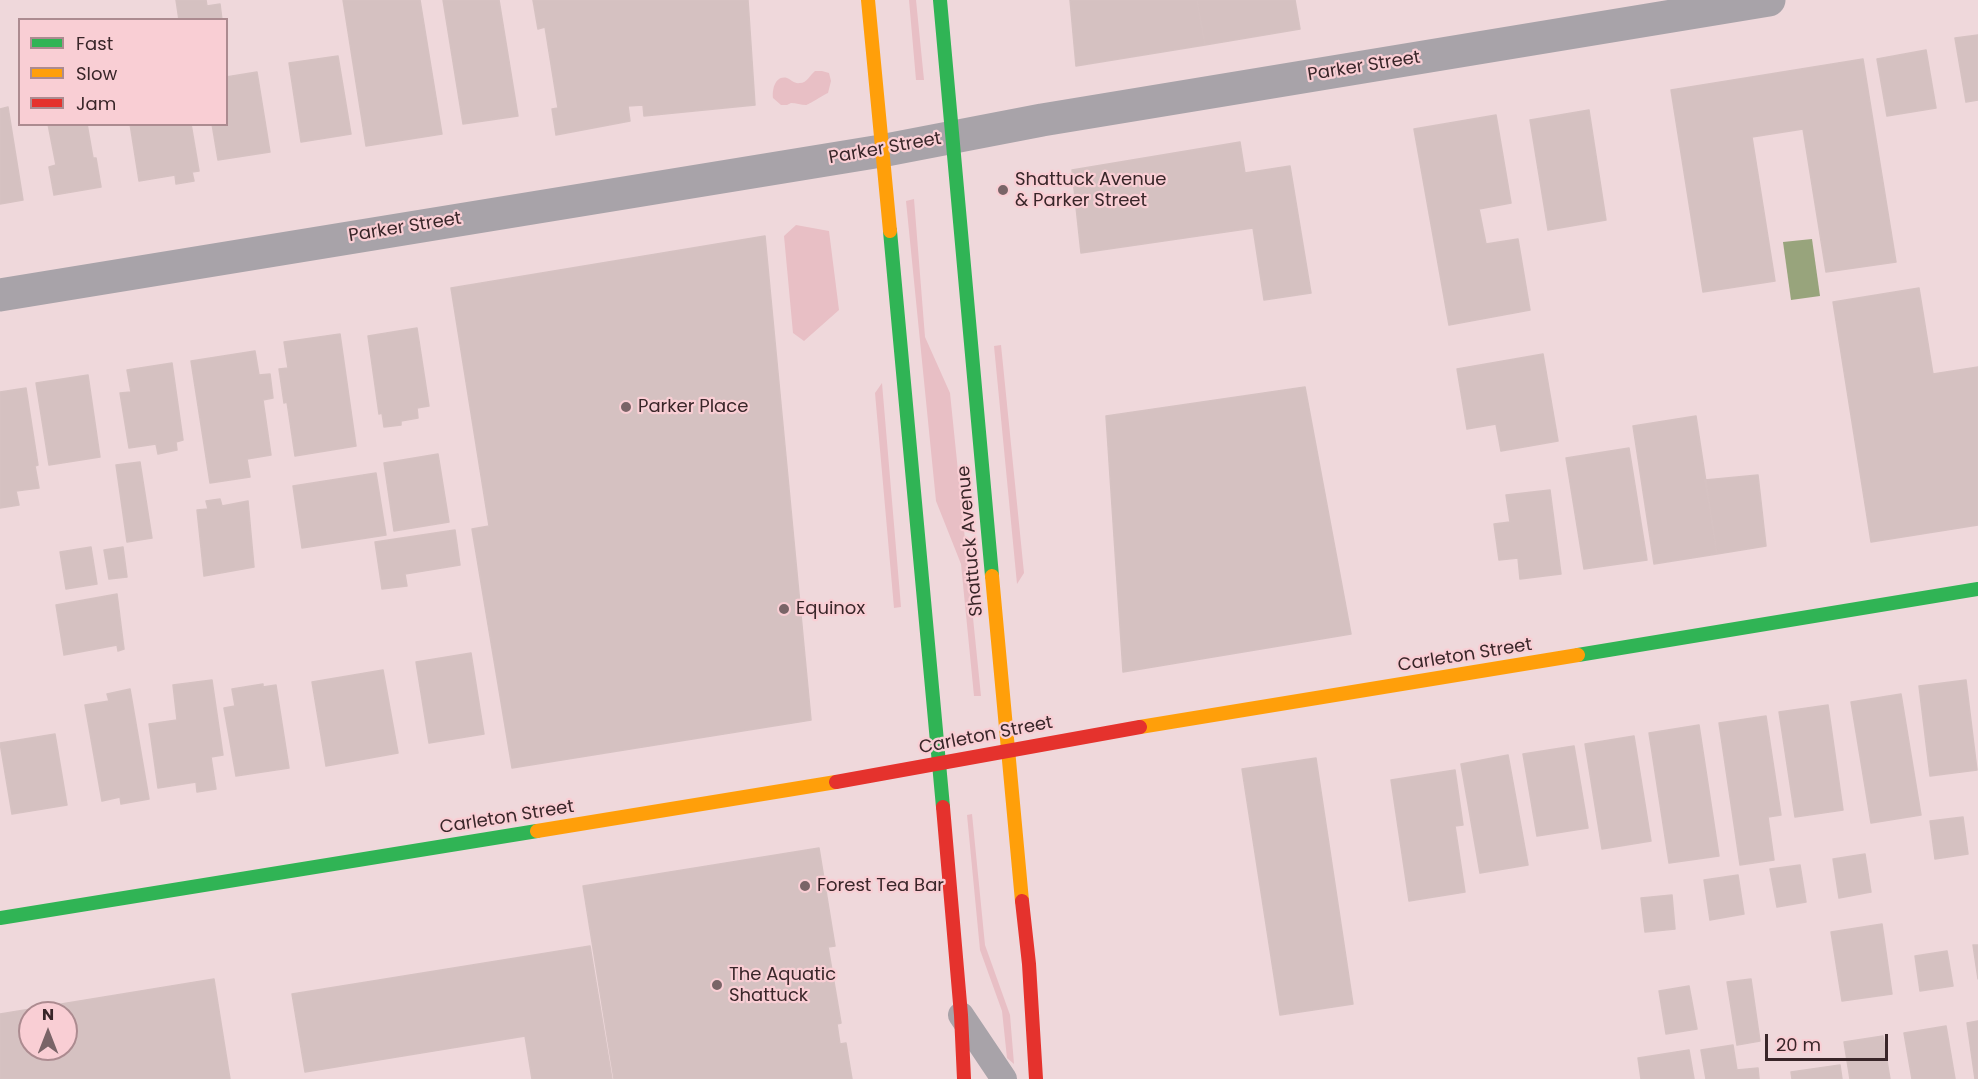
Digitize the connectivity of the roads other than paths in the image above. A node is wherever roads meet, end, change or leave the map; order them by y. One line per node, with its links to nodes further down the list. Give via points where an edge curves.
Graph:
1 (868, 0): 5 (main road)
2 (940, 0): 4 (main road, Shattuck Avenue)
3 (1769, 0): 4 (street, Parker Street)
4 (953, 137): 5 (street, Parker Street); 8 (main road, Shattuck Avenue)
5 (881, 151): 6 (street, Parker Street); 9 (main road)
6 (0, 295)
7 (1978, 589): 8 (main road, Carleton Street)
8 (1008, 751): 9 (main road, Carleton Street); 14 (main road, Shattuck Avenue)
9 (939, 764): 10 (main road, Carleton Street); 11 (main road)
10 (0, 918)
11 (961, 1015): 12 (main road); 13 (lane)
12 (964, 1079)
13 (1004, 1079)
14 (1036, 1079)

